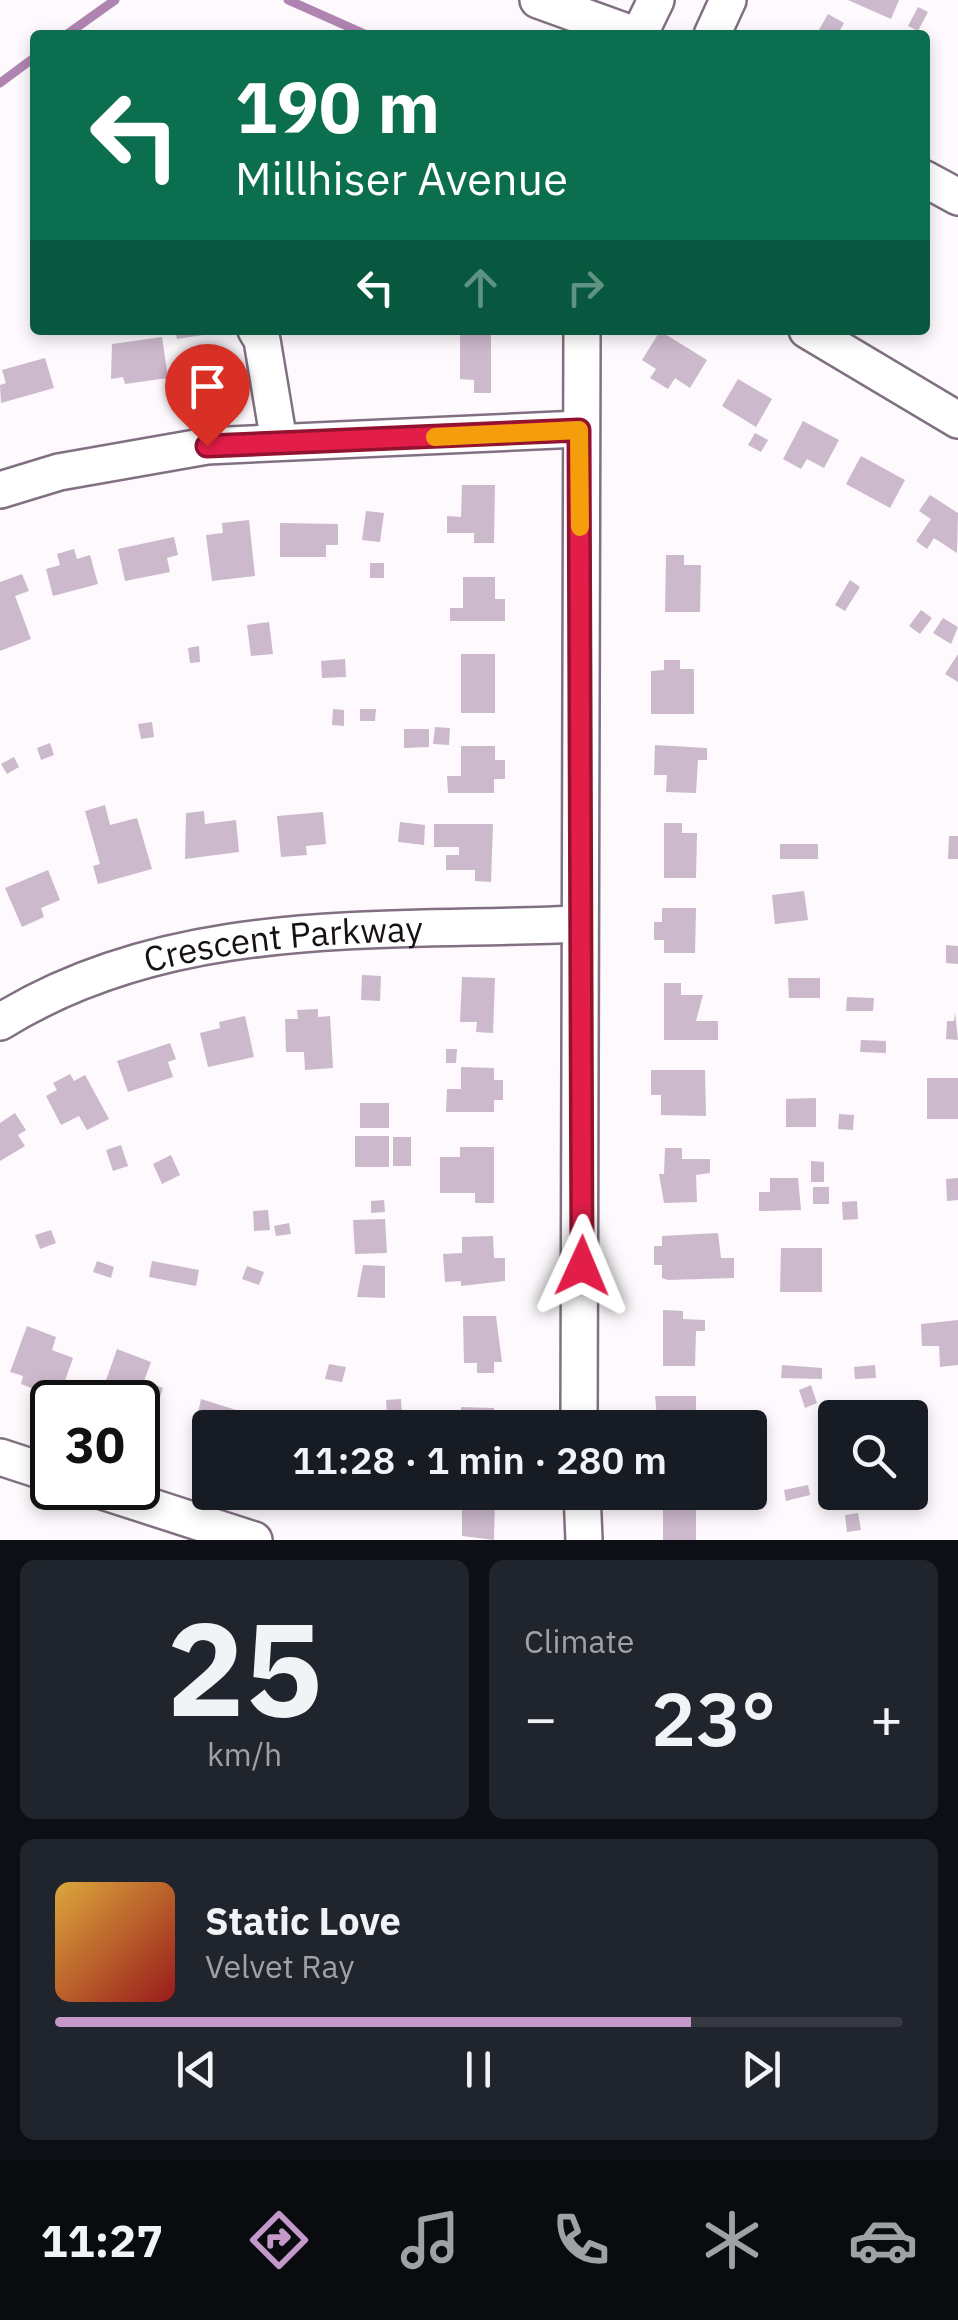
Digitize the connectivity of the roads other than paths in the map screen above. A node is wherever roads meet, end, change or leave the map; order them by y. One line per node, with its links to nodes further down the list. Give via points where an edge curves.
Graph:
1 (538, 0): 4 (street)
2 (656, 0): 5 (street)
3 (728, 0): 6 (street)
4 (623, 30)
5 (640, 30)
6 (714, 30)
7 (930, 182): 8 (street)
8 (958, 197)
9 (259, 335): 14 (street)
10 (582, 335): 13 (street)
11 (815, 335): 12 (street)
12 (958, 420)
13 (579, 430): 14 (street); 16 (street)
14 (279, 442): 15 (street, via 135,456)
15 (0, 490)
16 (579, 924): 17 (street, Crescent Parkway, via 254,936 115,969); 18 (street)
17 (0, 1022)
18 (579, 1410)
19 (0, 1457): 20 (street)
20 (30, 1467)
21 (160, 1510): 23 (street)
22 (583, 1510): 24 (street)
23 (254, 1540)
24 (584, 1540)

